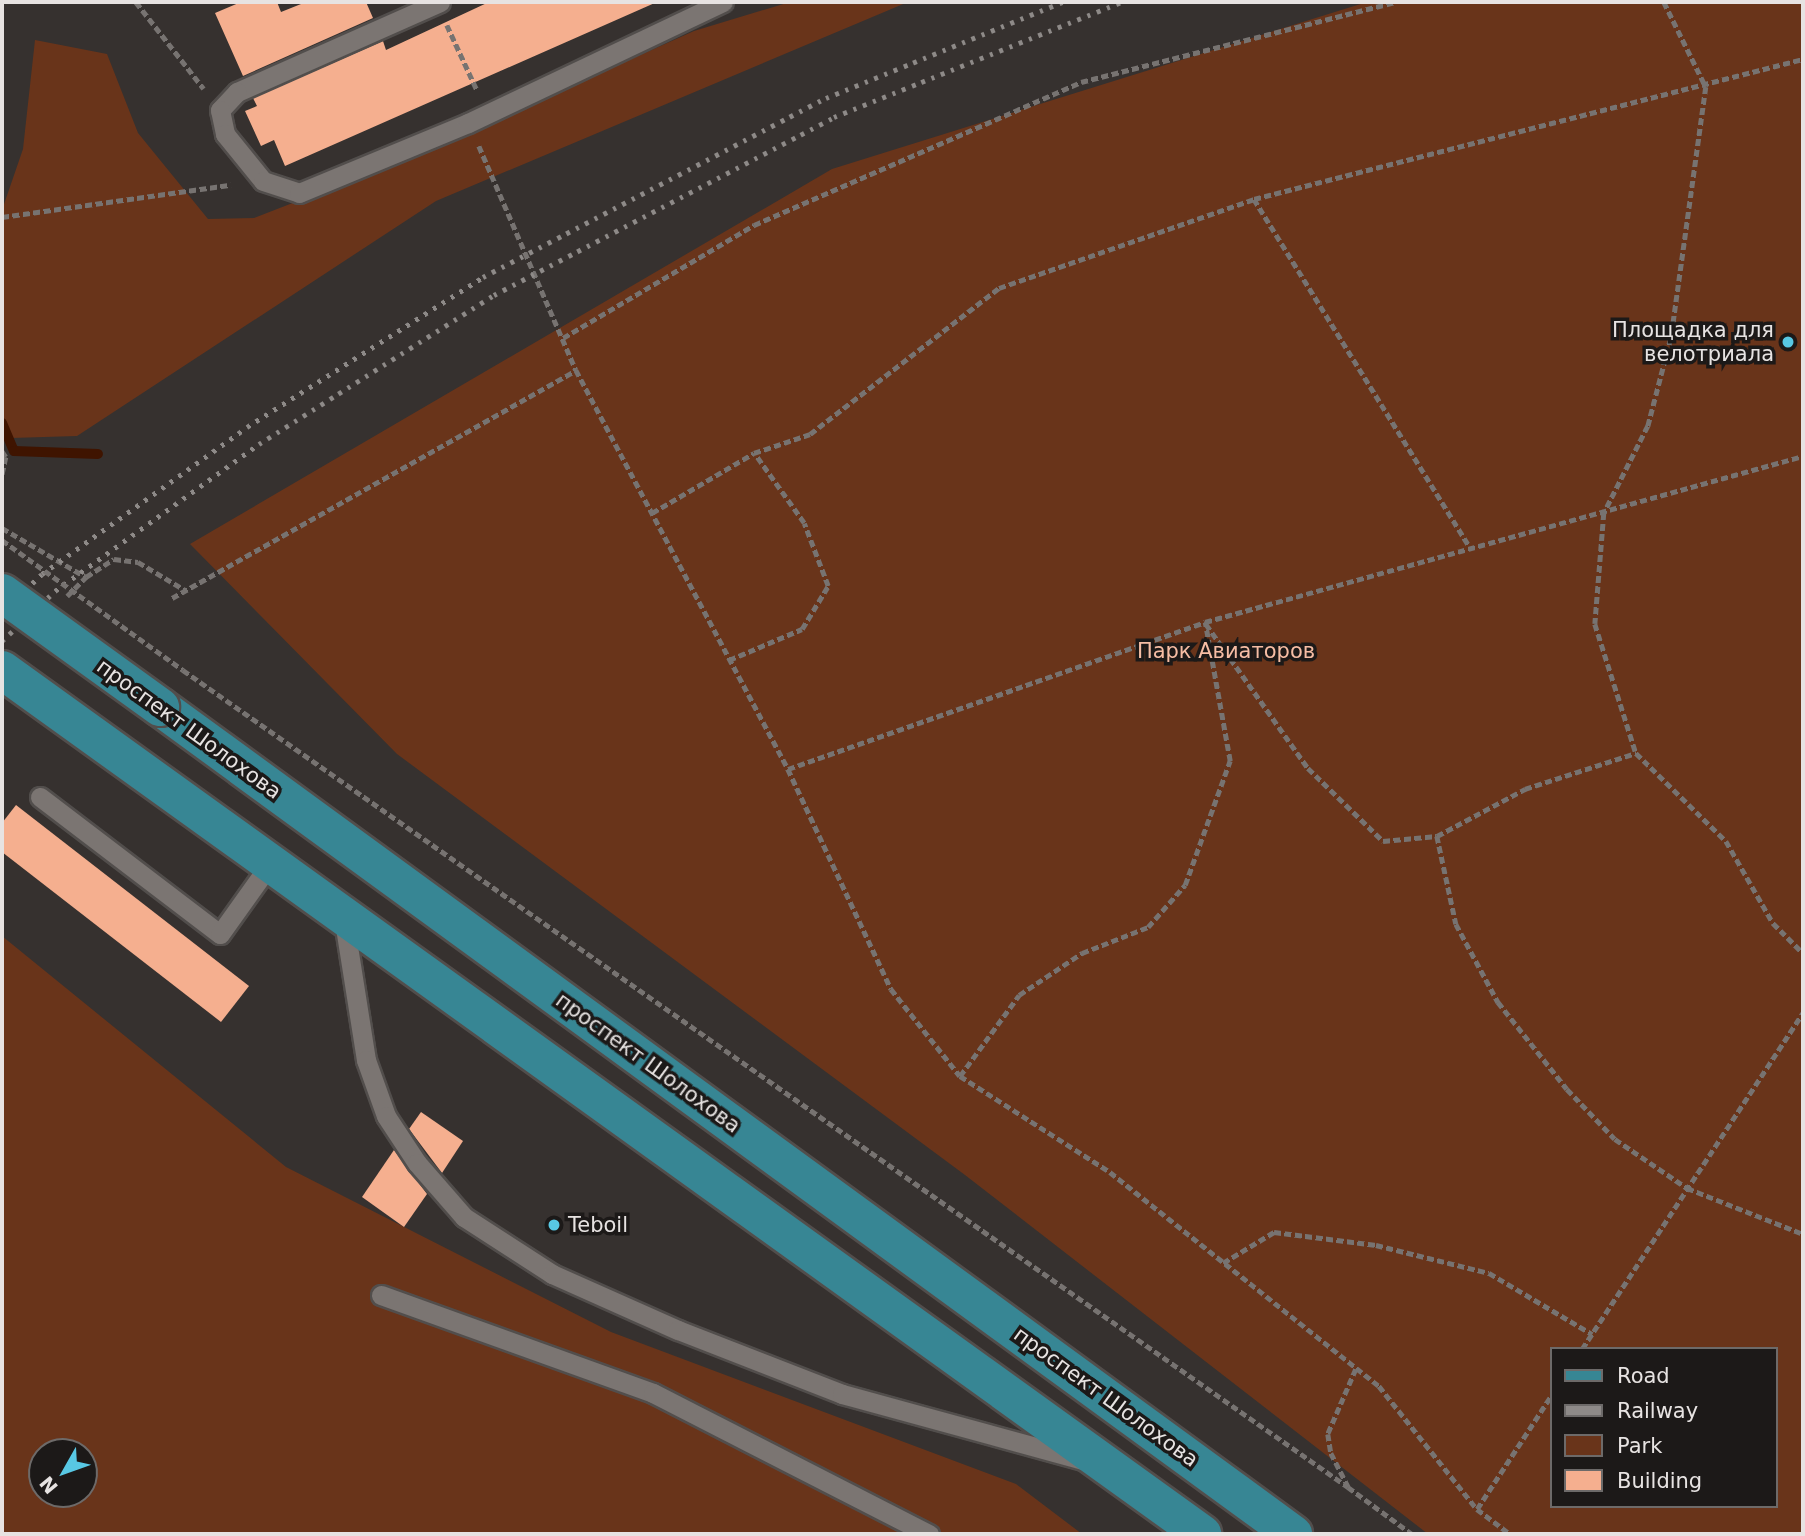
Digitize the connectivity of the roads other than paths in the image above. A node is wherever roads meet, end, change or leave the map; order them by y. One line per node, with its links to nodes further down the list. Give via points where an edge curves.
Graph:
1 (723, 2): 2 (lane, via 468,123 299,193 263,181 225,134 220,110 237,92)
2 (438, 3)
3 (2, 593): 12 (main road, проспект Шолохова, bridge)
4 (2, 670): 6 (main road)
5 (40, 797): 6 (lane, via 220,934)
6 (271, 864): 7 (main road)
7 (344, 921): 9 (main road); 9 (lane, via 366,1060 386,1116 417,1163 464,1217 552,1274 842,1394)
8 (381, 1295): 10 (lane, via 653,1393)
9 (1111, 1468): 11 (main road)
10 (929, 1534)
11 (1202, 1534)
12 (1293, 1534)

